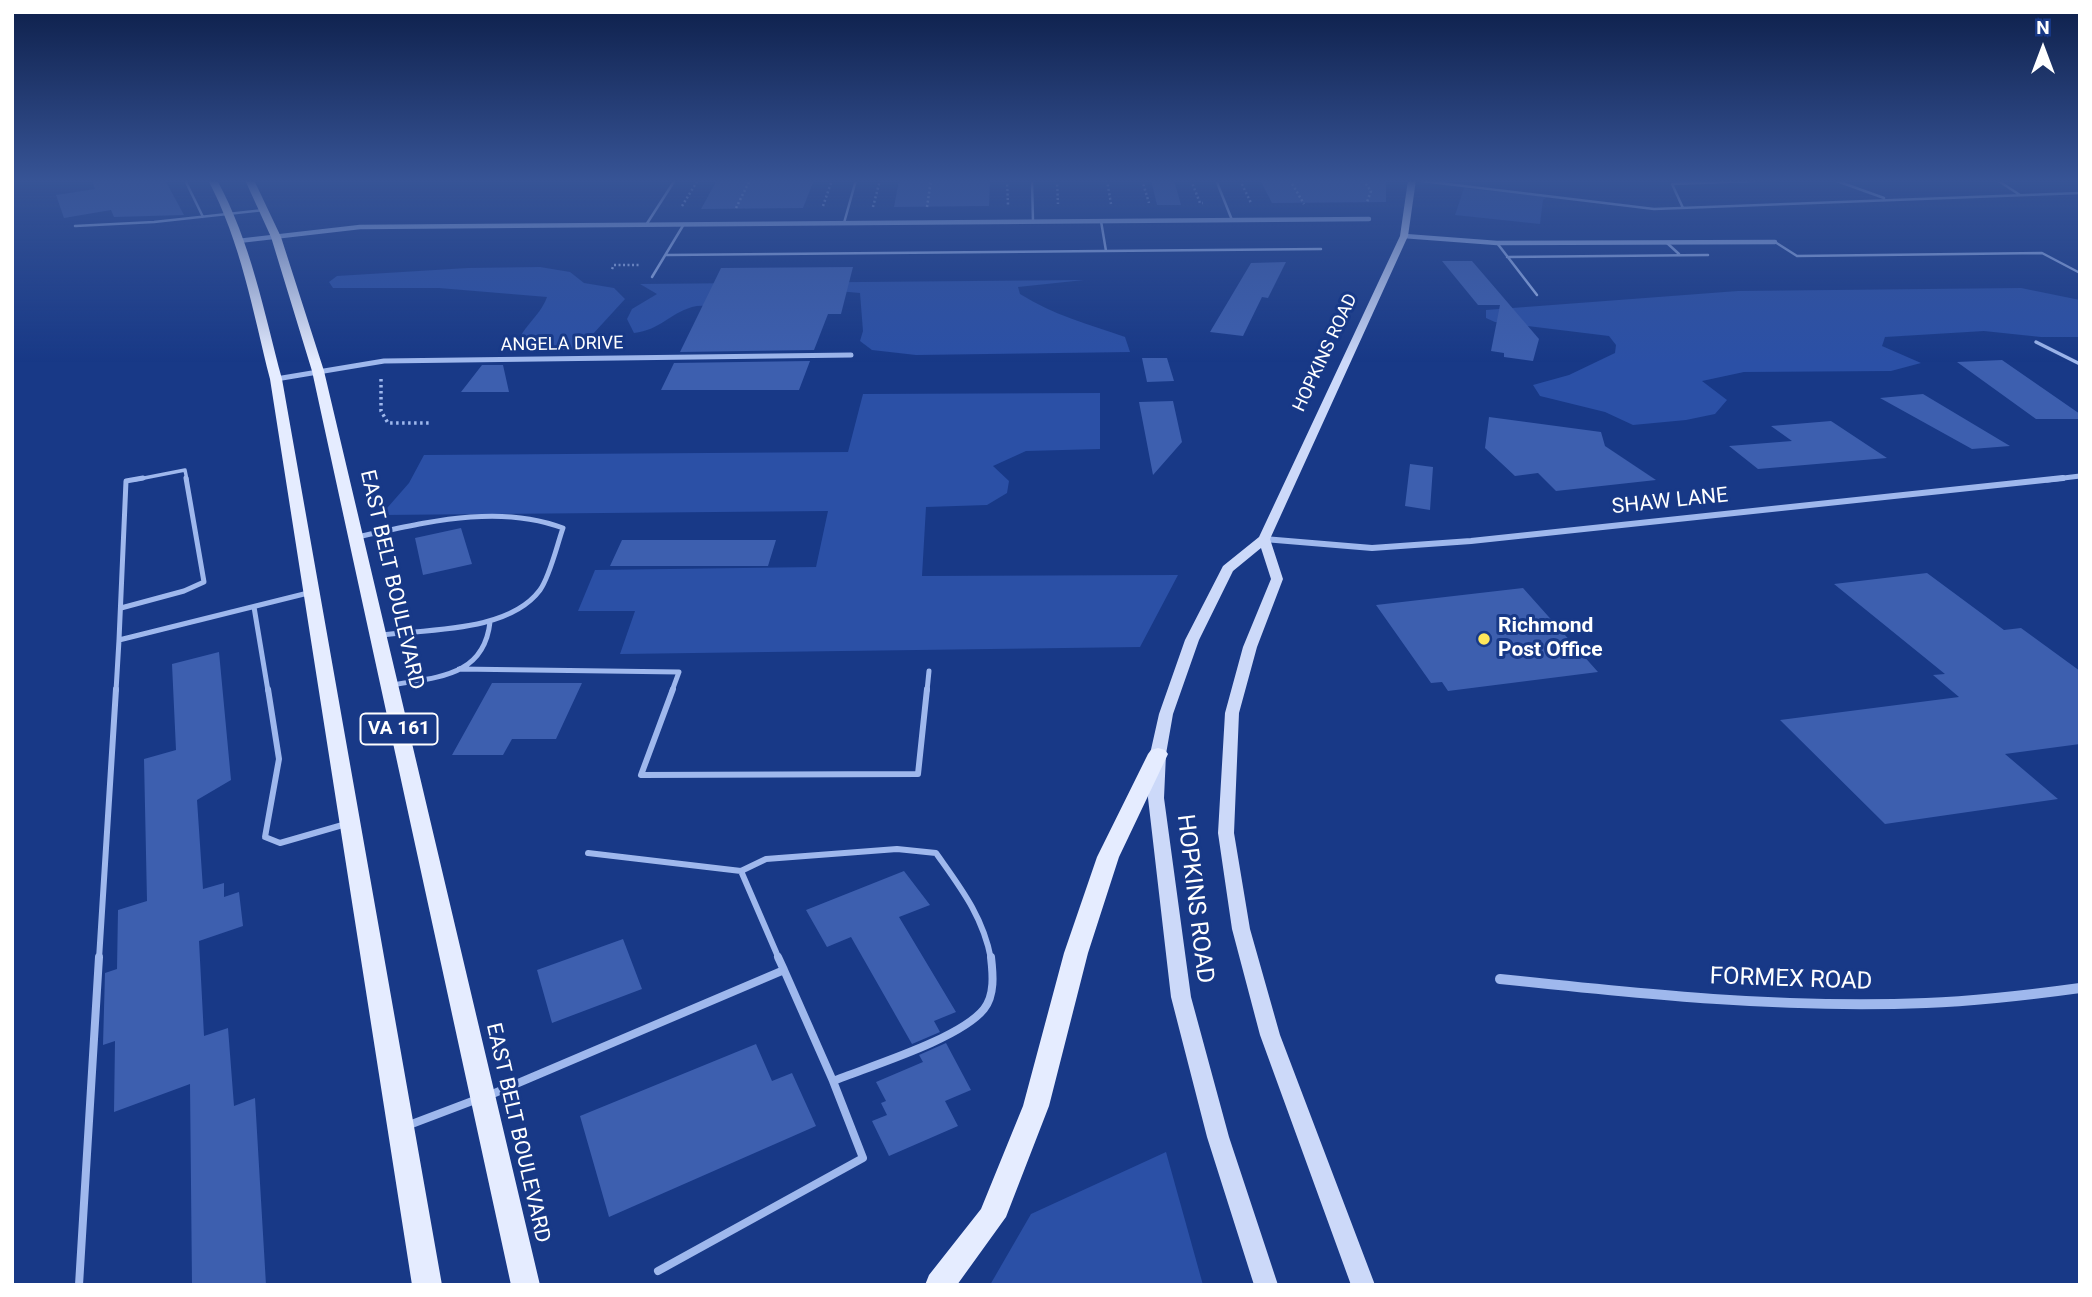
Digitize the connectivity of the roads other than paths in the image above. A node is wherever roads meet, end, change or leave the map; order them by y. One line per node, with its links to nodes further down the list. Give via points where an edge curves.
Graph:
1 (238, 241): 2 (street); 24 (main road, VA 161)
2 (242, 241)
3 (276, 241): 23 (main road, EAST BELT BOULEVARD / VA 161)
4 (675, 241): 14 (lane)
5 (1104, 241): 12 (lane)
6 (1402, 241): 27 (main road, HOPKINS ROAD)
7 (1464, 241): 9 (street)
8 (1775, 242): 10 (street); 17 (lane, via 1797,256 2042,253)
9 (1497, 243): 10 (street); 16 (lane)
10 (1667, 243): 13 (lane)
11 (1321, 249): 12 (lane)
12 (1106, 251): 14 (lane)
13 (1679, 254): 15 (lane); 16 (lane)
14 (667, 255): 18 (lane)
15 (1708, 255)
16 (1507, 257): 19 (lane)
17 (2080, 272)
18 (652, 277)
19 (1537, 295)
20 (2036, 342): 22 (lane)
21 (851, 355): 23 (street, ANGELA DRIVE, via 384,361)
22 (2080, 364)
23 (318, 371): 24 (street, ANGELA DRIVE); 26 (main road, EAST BELT BOULEVARD / VA 161)
24 (276, 379): 28 (main road, VA 161)
25 (2080, 477): 27 (street, SHAW LANE, via 1458,542 1372,548)
26 (356, 538): 31 (lane, via 441,520 492,517 548,520 563,528 541,589 520,608); 32 (main road, EAST BELT BOULEVARD / VA 161)
27 (1264, 540): 37 (main road, HOPKINS ROAD, via 1228,569 1192,640); 53 (main road, HOPKINS ROAD, via 1277,579 1250,647 1232,713 1226,833 1241,929 1269,1035)
28 (311, 593): 29 (lane); 38 (main road, VA 161)
29 (254, 607): 33 (lane); 38 (lane, via 279,759 265,837 280,844)
30 (121, 608): 30 (lane, via 126,481 185,470 204,582); 33 (lane)
31 (490, 622): 32 (lane); 34 (lane, via 478,658)
32 (378, 635): 36 (main road, EAST BELT BOULEVARD / VA 161)
33 (119, 640): 48 (lane)
34 (459, 669): 35 (lane, via 679,671 641,775 918,774); 36 (lane)
35 (929, 671)
36 (389, 686): 45 (main road, EAST BELT BOULEVARD / VA 161)
37 (1158, 754): 51 (main road, via 1108,857 1076,953 1036,1107 992,1217); 52 (main road, HOPKINS ROAD, via 1156,797 1181,997 1218,1137)
38 (349, 822): 46 (main road, VA 161)
39 (588, 853): 40 (lane)
40 (741, 871): 41 (lane); 44 (lane, via 766,859 897,849 936,853 972,902 991,955 993,983 985,1008 956,1029)
41 (784, 970): 44 (lane); 45 (lane)
42 (1500, 979): 43 (street, FORMEX ROAD, via 1831,1004 2004,998)
43 (2080, 988)
44 (833, 1081): 47 (lane, via 863,1158)
45 (484, 1097): 46 (lane); 50 (main road, EAST BELT BOULEVARD / VA 161)
46 (401, 1128): 49 (main road, VA 161)
47 (658, 1271)
48 (79, 1285)
49 (428, 1285)
50 (526, 1285)
51 (939, 1285)
52 (1266, 1285)
53 (1363, 1285)

